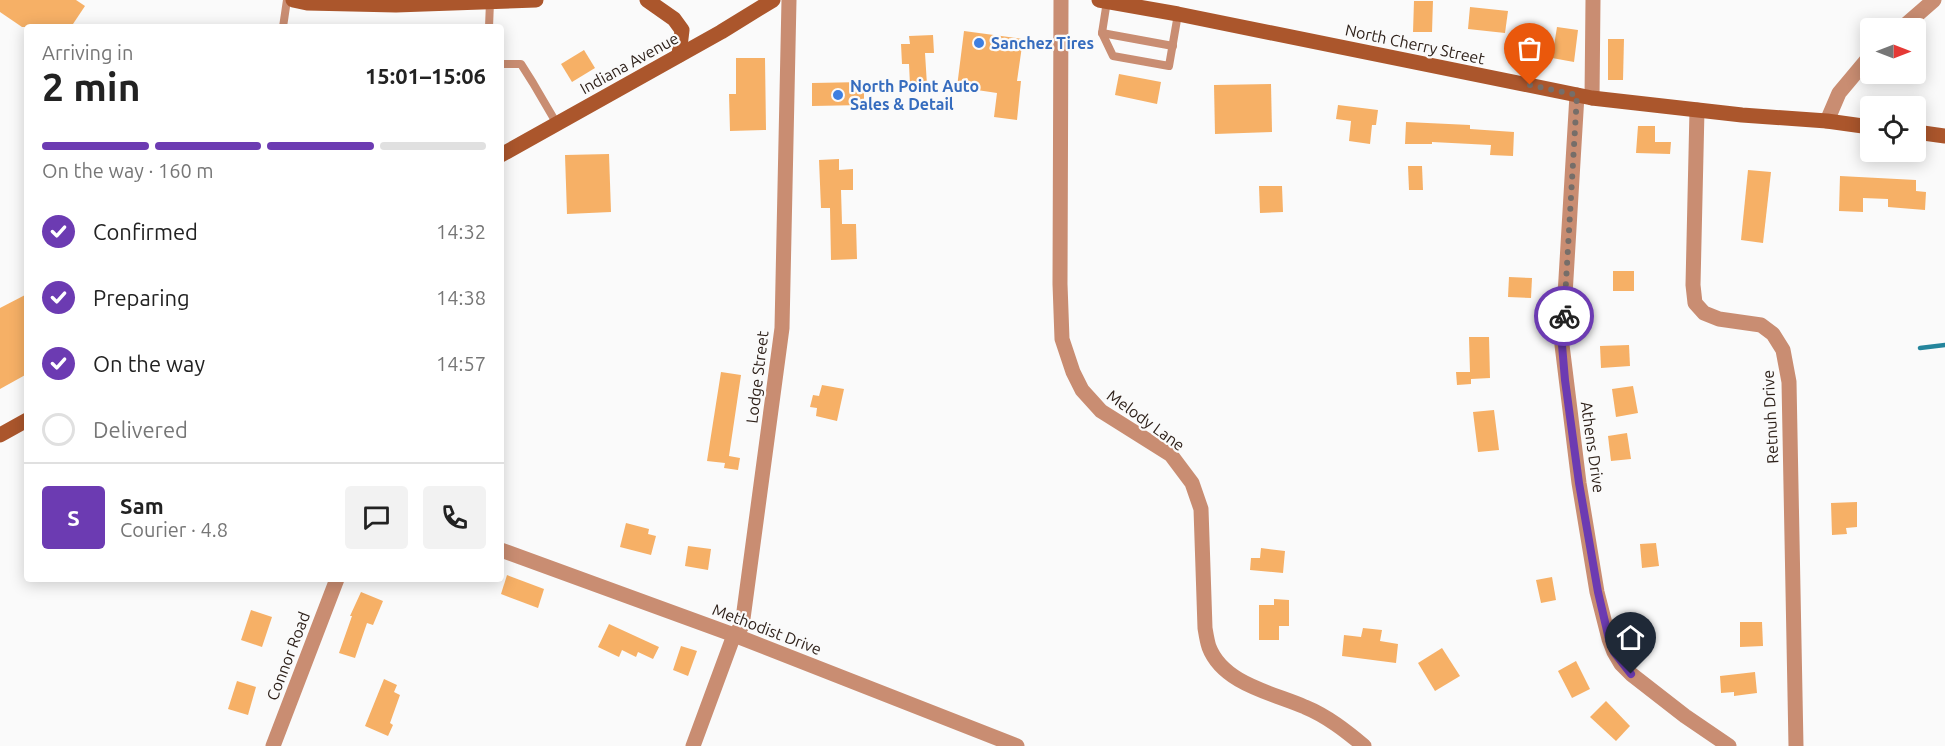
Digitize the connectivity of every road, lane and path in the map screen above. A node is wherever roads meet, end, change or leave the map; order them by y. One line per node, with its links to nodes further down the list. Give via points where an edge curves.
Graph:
1 (287, 0): 15 (lane)
2 (293, 0): 11 (main road)
3 (536, 0): 12 (main road)
4 (647, 0): 19 (main road, via 674,19 682,30)
5 (773, 0): 19 (main road, Indiana Avenue)
6 (789, 0): 34 (street, Lodge Street, via 782,328 742,626)
7 (1061, 0): 38 (street, Melody Lane, via 1060,284 1062,339 1073,372 1082,390 1101,411 1171,455 1192,483 1201,509 1205,628 1209,647 1222,666 1237,678 1330,720)
8 (1593, 0): 22 (street, Athens Drive)
9 (1934, 0): 14 (street)
10 (1103, 1): 13 (main road, North Cherry Street); 17 (lane)
11 (424, 2): 12 (main road)
12 (490, 2): 16 (lane)
13 (1171, 8): 18 (lane); 22 (main road, North Cherry Street)
14 (1913, 18)
15 (283, 24)
16 (489, 24)
17 (1102, 33): 18 (lane); 18 (lane, via 1113,56 1169,66)
18 (1173, 46)
19 (680, 55): 25 (main road, Indiana Avenue)
20 (504, 64): 25 (lane, via 520,64)
21 (1860, 68): 24 (street, via 1839,93)
22 (1585, 96): 23 (main road, North Cherry Street); 39 (street, Athens Drive, via 1562,345 1579,483 1602,611 1614,652 1631,674)
23 (1697, 111): 24 (main road, North Cherry Street); 40 (street, Retnuh Drive, via 1695,303 1704,313 1719,319 1761,325 1773,334 1783,350 1789,382)
24 (1827, 121): 26 (main road, North Cherry Street)
25 (556, 124): 29 (main road, Indiana Avenue)
26 (1860, 126)
27 (1926, 133): 28 (main road)
28 (1945, 136)
29 (504, 153)
30 (24, 422): 31 (main road)
31 (0, 435)
32 (504, 551): 34 (street, Methodist Drive)
33 (336, 582): 35 (street, Connor Road)
34 (734, 635): 36 (street, Lodge Street); 37 (street, Methodist Drive)
35 (273, 746)
36 (693, 746)
37 (1017, 746)
38 (1364, 746)
39 (1730, 746)
40 (1796, 746)

